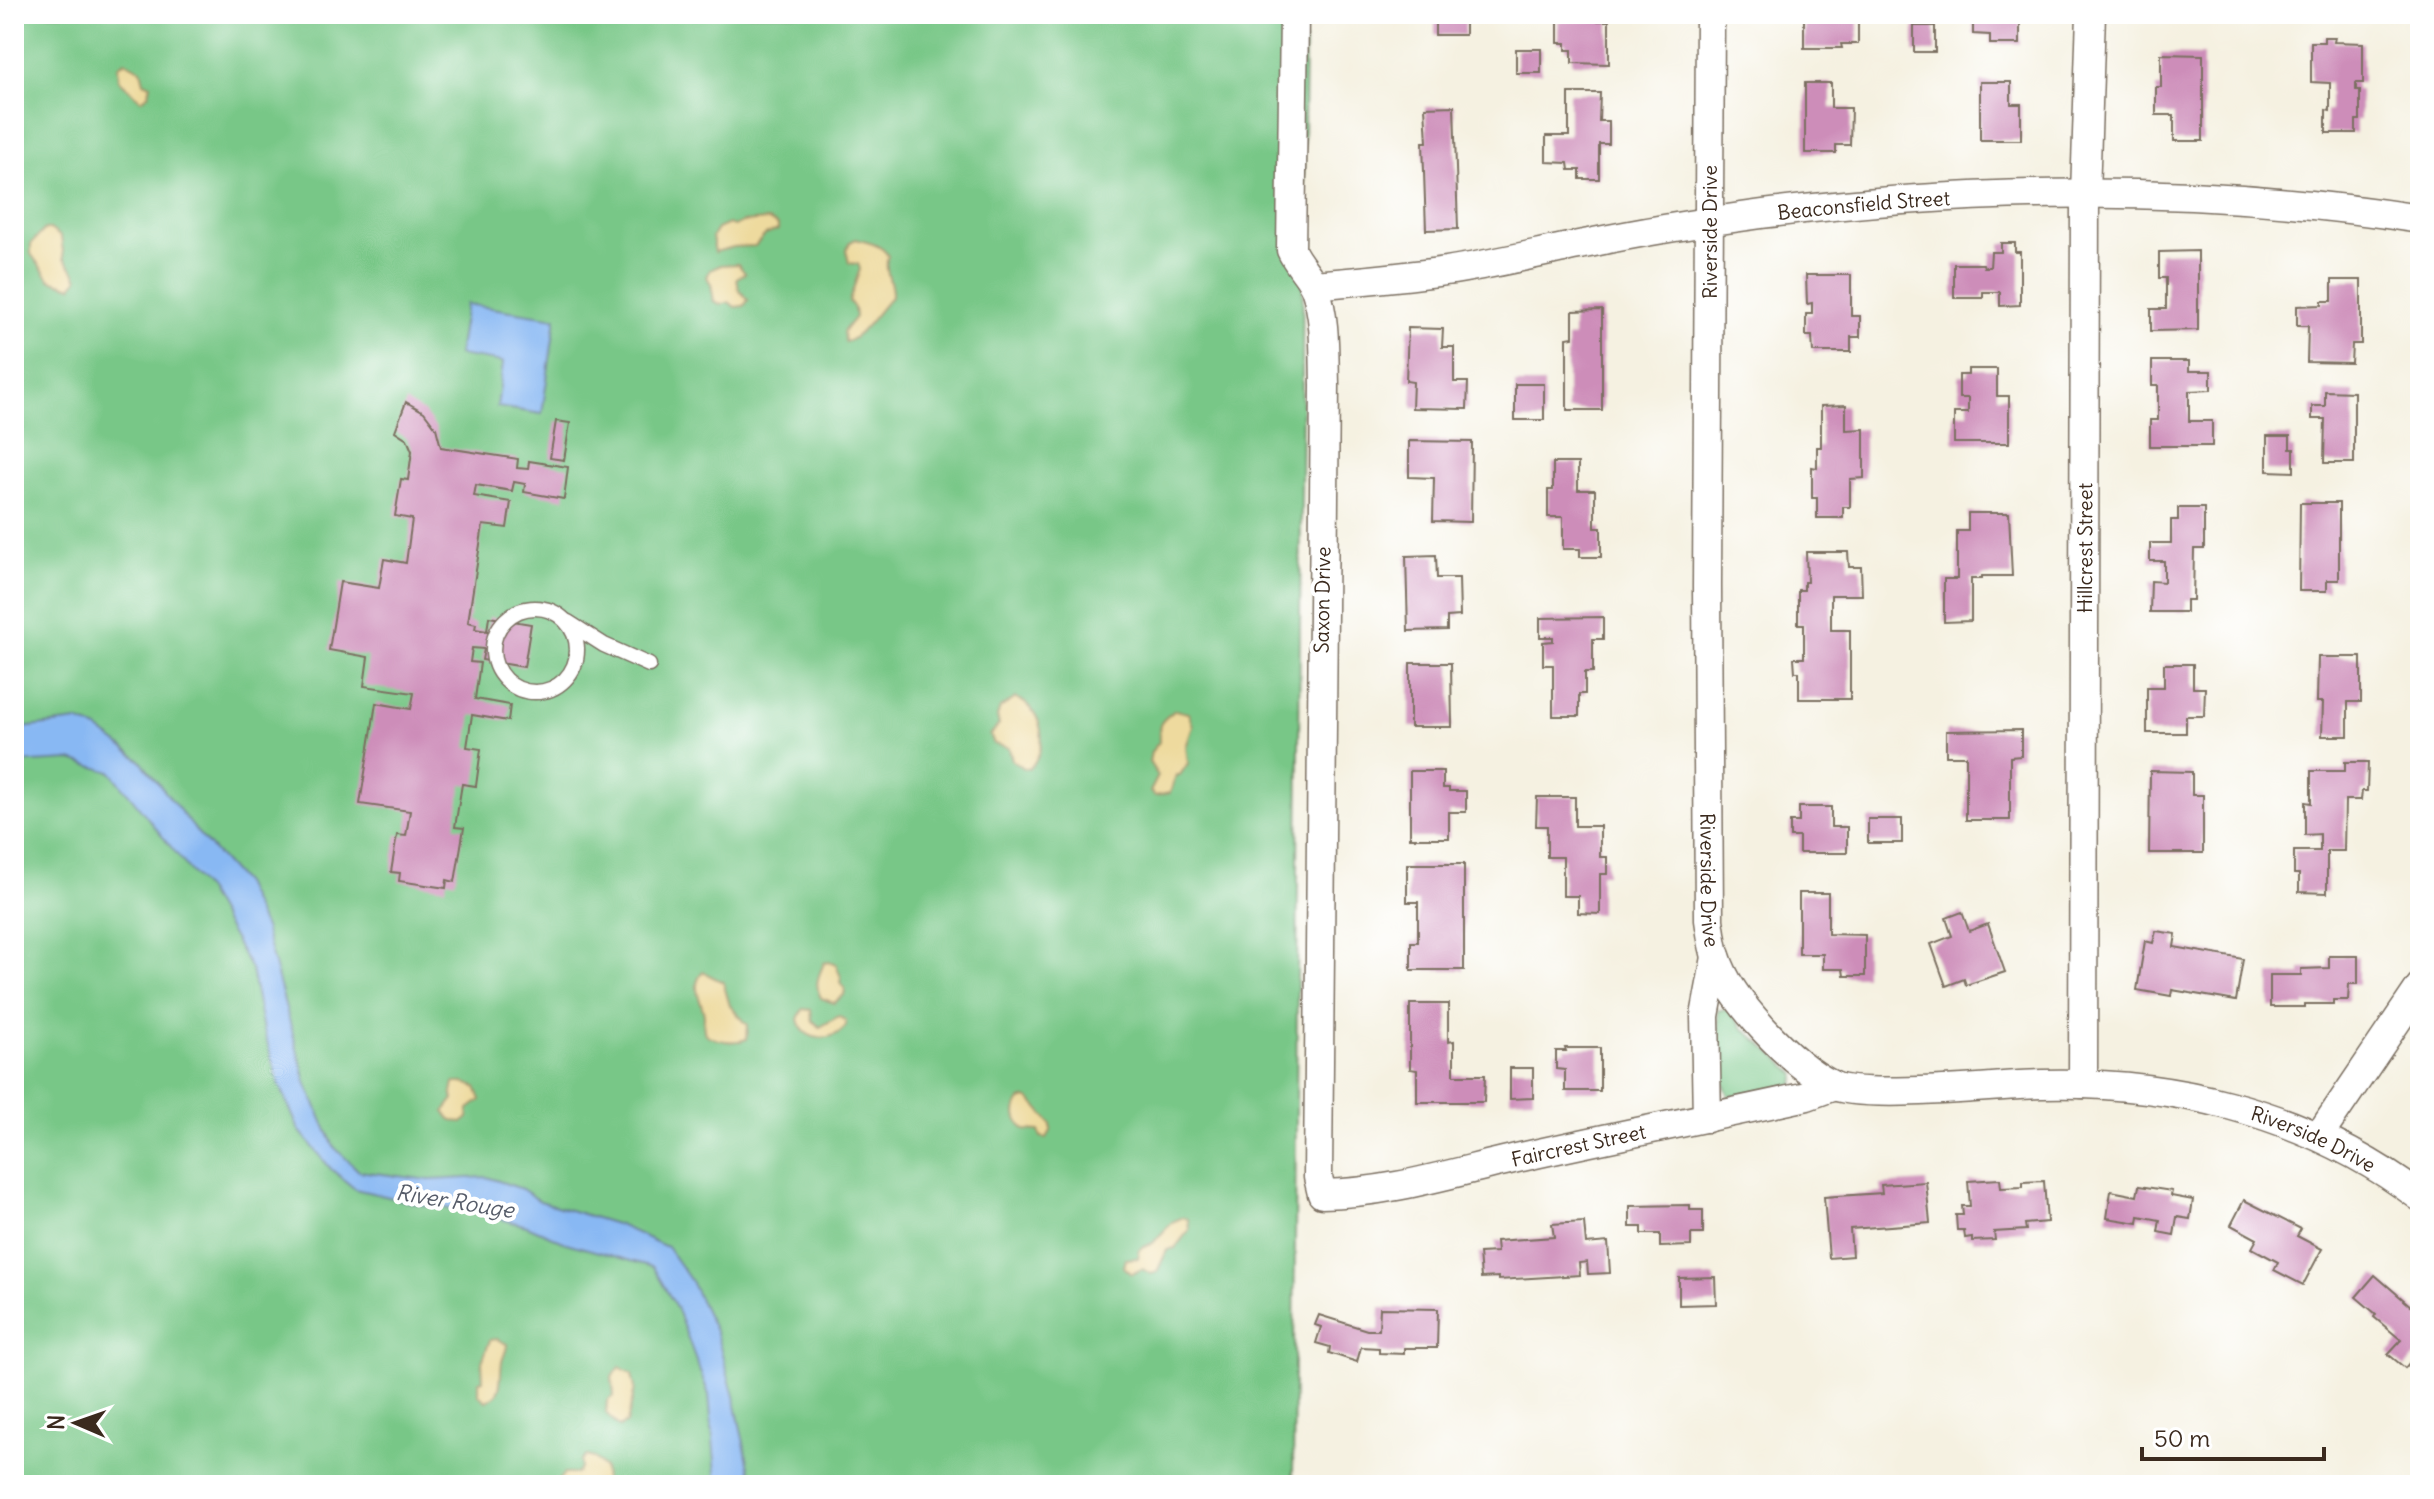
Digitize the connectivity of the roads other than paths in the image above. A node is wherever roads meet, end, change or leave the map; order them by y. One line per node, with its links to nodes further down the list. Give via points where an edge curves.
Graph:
1 (1294, 14): 7 (street, Saxon Drive, via 1291,250)
2 (1710, 14): 6 (street, Riverside Drive)
3 (2091, 14): 4 (street, Hillcrest Street)
4 (2085, 194): 5 (street, Beaconsfield Street, via 2260,201); 6 (street, Beaconsfield Street, via 1865,203); 12 (street, Hillcrest Street)
5 (2420, 219)
6 (1710, 222): 7 (street, Beaconsfield Street, via 1448,271); 10 (street, Riverside Drive, via 1708,804 1709,920)
7 (1314, 285): 16 (street, Saxon Drive, via 1323,317 1325,385 1318,996)
8 (564, 620): 8 (lane, via 540,608 513,613 503,623 493,648 510,684 536,692 562,682 576,658 572,631); 9 (lane)
9 (649, 665)
10 (1716, 957): 13 (street, Riverside Drive, via 1748,1013); 14 (street, via 1705,1016)
11 (2420, 987): 15 (street)
12 (2083, 1084): 13 (street, Riverside Drive, via 1914,1090); 15 (street, Riverside Drive, via 2162,1089 2285,1121)
13 (1834, 1086): 14 (street, Faircrest Street)
14 (1707, 1118): 16 (street, Faircrest Street, via 1374,1192)
15 (2319, 1136): 17 (street, Riverside Drive)
16 (1322, 1194)
17 (2420, 1197)

